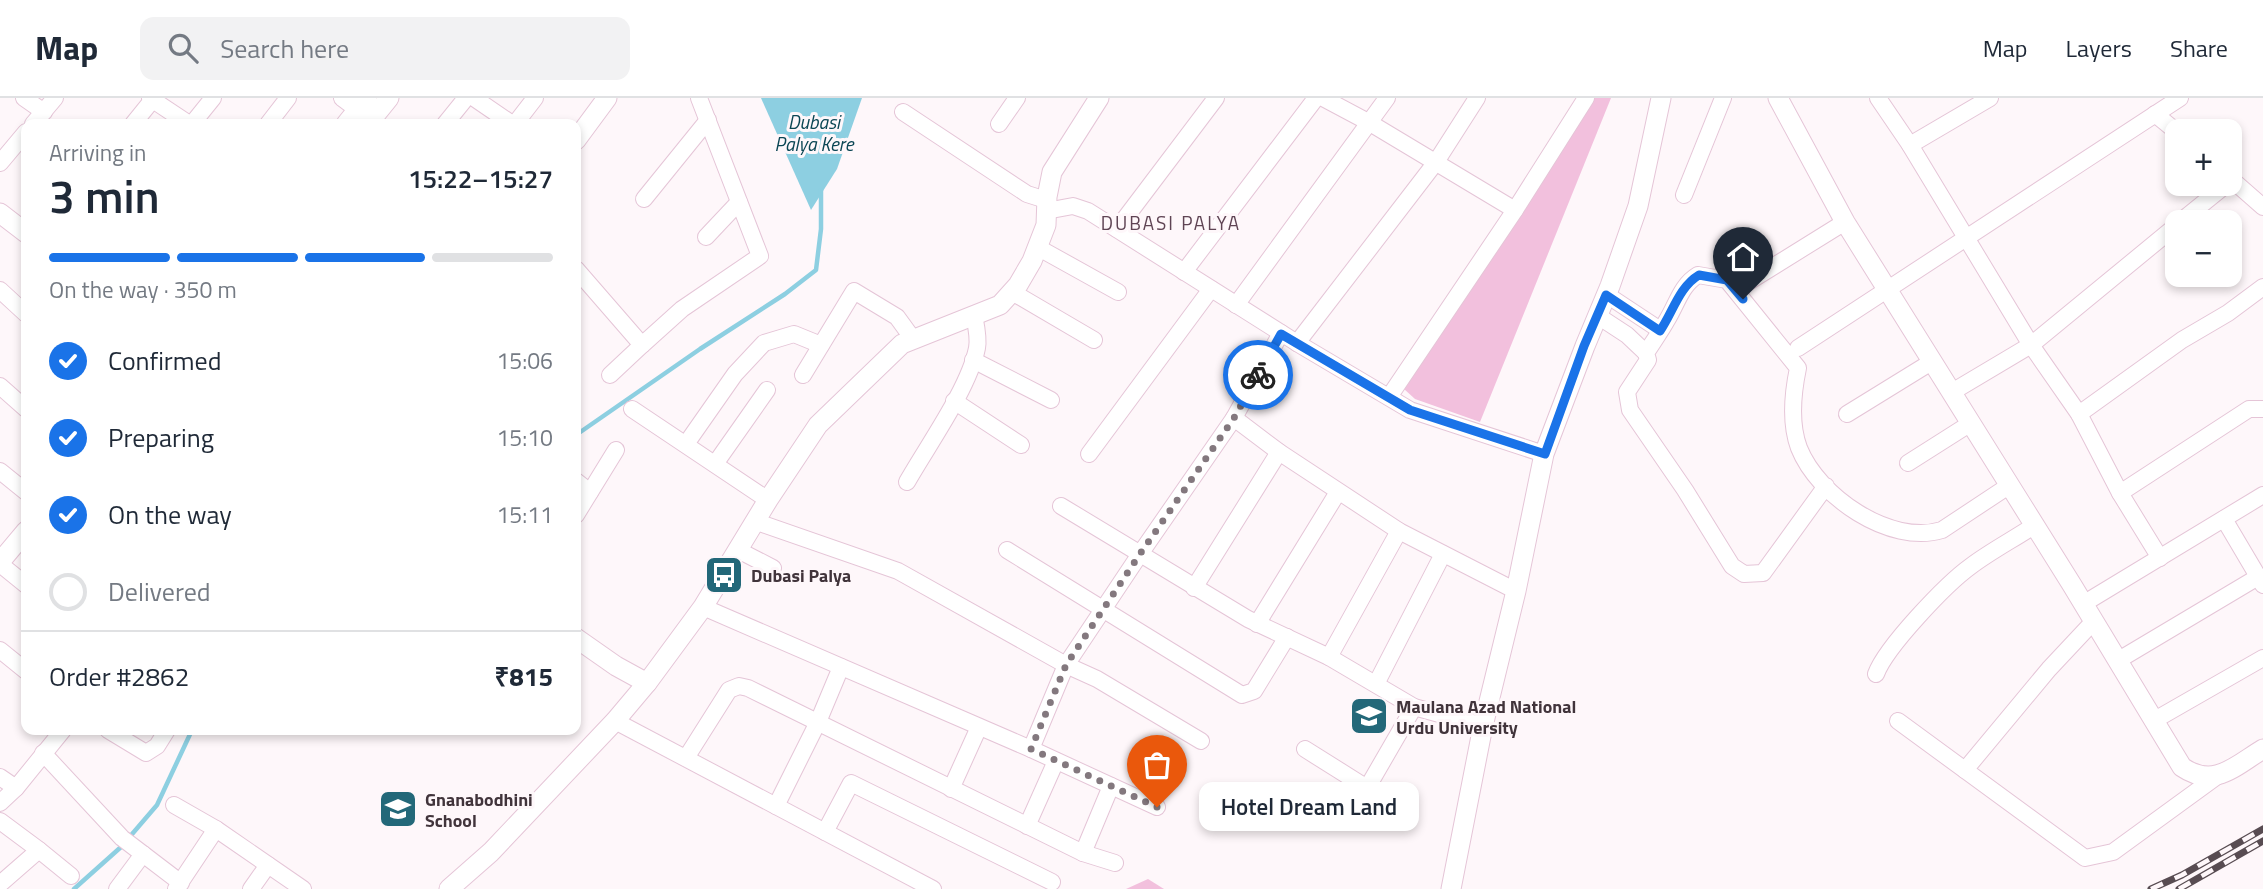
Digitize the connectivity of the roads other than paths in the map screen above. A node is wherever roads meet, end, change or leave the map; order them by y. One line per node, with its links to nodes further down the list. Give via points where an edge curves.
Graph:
1 (24, 98): 30 (street)
2 (55, 98): 30 (street)
3 (213, 98): 33 (street)
4 (288, 98): 34 (street)
5 (342, 98): 28 (street)
6 (389, 98): 28 (street)
7 (466, 98): 35 (street)
8 (474, 98): 36 (street)
9 (535, 98): 37 (street)
10 (607, 98): 42 (street)
11 (699, 98): 38 (street)
12 (1017, 98): 41 (street)
13 (1099, 98): 52 (street, via 1052,172)
14 (1216, 98): 59 (street)
15 (1316, 98): 64 (street)
16 (1323, 98): 39 (street)
17 (1387, 98): 39 (street)
18 (1477, 98): 45 (street)
19 (1586, 98): 54 (street)
20 (1661, 98): 73 (street, via 1638,206)
21 (1723, 98): 48 (street)
22 (1778, 98): 57 (street)
23 (1878, 98): 44 (street)
24 (2180, 98): 29 (street)
25 (152, 99): 31 (street); 32 (street)
26 (1983, 100): 44 (street)
27 (903, 112): 52 (street)
28 (360, 114)
29 (2155, 114): 40 (street); 62 (street)
30 (38, 118)
31 (137, 119)
32 (182, 119)
33 (194, 119)
34 (272, 119)
35 (449, 119)
36 (506, 119)
37 (518, 119)
38 (708, 120): 50 (street); 51 (street)
39 (1370, 122): 45 (street); 74 (street)
40 (2165, 122)
41 (999, 124)
42 (581, 133)
43 (21, 138): 46 (street)
44 (1910, 145): 62 (street)
45 (1436, 162): 54 (street); 82 (street)
46 (0, 163)
47 (2242, 190): 53 (street)
48 (1684, 195)
49 (2212, 196): 55 (street)
50 (644, 199)
51 (739, 202): 61 (street); 83 (street, via 760,256 682,309)
52 (1046, 205): 59 (street, via 1088,211); 63 (street, via 1046,225)
53 (2263, 207)
54 (1515, 210): 95 (street)
55 (2196, 210)
56 (0, 213): 58 (street)
57 (1845, 222): 66 (street); 68 (street)
58 (21, 229)
59 (1117, 229): 64 (street)
60 (2165, 235): 85 (street)
61 (706, 237)
62 (1966, 237): 68 (street); 85 (street)
63 (1037, 247): 71 (street); 72 (street)
64 (1184, 272): 69 (street)
65 (581, 275): 83 (street)
66 (1745, 284)
67 (2263, 286): 102 (street)
68 (1887, 288): 86 (street); 89 (street)
69 (1211, 289): 74 (street); 109 (street)
70 (0, 290): 75 (street)
71 (1012, 292): 76 (street, via 1000,305); 81 (street)
72 (1118, 292)
73 (1606, 295): 77 (street); 78 (street)
74 (1236, 305): 79 (street)
75 (21, 309)
76 (974, 315): 80 (street); 88 (street, via 978,346)
77 (1598, 316): 87 (street); 110 (street)
78 (1660, 331): 87 (street); 117 (street, via 1692,278 1727,280 1798,368 1793,414 1799,447)
79 (1281, 334): 82 (street); 103 (street)
80 (913, 339): 84 (street, via 897,317 855,290); 123 (street, via 902,344 818,425)
81 (1094, 340)
82 (1297, 343): 95 (street)
83 (642, 345): 91 (street)
84 (821, 345): 90 (street); 105 (street, via 794,334 764,343 735,374)
85 (2031, 345): 94 (street); 102 (street)
86 (1798, 348)
87 (1646, 353): 117 (street, via 1648,360 1627,392 1630,410 1732,566 1744,574 1763,573)
88 (973, 360): 96 (street); 97 (street)
89 (1933, 362): 94 (street); 101 (street)
90 (803, 375)
91 (610, 376)
92 (0, 386): 98 (street)
93 (767, 390): 112 (street)
94 (1952, 392): 104 (street)
95 (1389, 397): 110 (street, via 1410,410)
96 (1051, 400)
97 (954, 401): 106 (street); 114 (street)
98 (21, 405)
99 (2263, 408): 121 (street, via 2249,409)
100 (632, 409): 105 (street)
101 (1847, 414)
102 (2079, 414): 121 (street)
103 (1234, 418): 108 (street); 133 (street)
104 (1971, 423): 111 (street); 116 (street)
105 (686, 444): 112 (street)
106 (1021, 445)
107 (616, 450): 119 (street)
108 (1279, 452): 120 (street); 140 (street)
109 (1089, 454)
110 (1545, 454): 141 (street)
111 (1908, 463)
112 (715, 464): 123 (street)
113 (0, 471): 118 (street)
114 (906, 482)
115 (581, 485): 119 (street)
116 (2010, 485): 117 (street, via 1930,534 1897,530 1865,518); 128 (street)
117 (1826, 486)
118 (21, 488)
119 (590, 492): 125 (street)
120 (1338, 492): 129 (street); 146 (street)
121 (2120, 494): 135 (street)
122 (2263, 495): 126 (street)
123 (768, 500): 127 (street)
124 (1061, 506): 133 (street)
125 (581, 507)
126 (2224, 519): 135 (street); 139 (street)
127 (757, 522): 131 (street); 153 (street, via 898,571)
128 (2035, 526): 142 (street); 156 (street, via 1969,567 1896,642)
129 (1399, 531): 134 (street); 149 (street)
130 (21, 537): 136 (street)
131 (738, 550): 137 (street); 143 (street)
132 (1007, 551): 144 (street)
133 (1140, 554): 140 (street); 144 (street)
134 (1443, 554): 141 (street); 158 (street)
135 (2160, 558): 142 (street)
136 (0, 563): 138 (street)
137 (773, 568)
138 (21, 581)
139 (2261, 581): 152 (street)
140 (1194, 588): 146 (street)
141 (1516, 591): 164 (street)
142 (2083, 604): 145 (street)
143 (703, 607): 154 (street); 157 (street)
144 (1102, 610): 147 (street, via 1242,695 1254,691); 153 (street)
145 (2094, 621): 152 (street); 176 (street)
146 (1257, 624): 147 (street)
147 (1287, 637): 149 (street)
148 (581, 642): 157 (street)
149 (1329, 657): 158 (street)
150 (2263, 658): 160 (street)
151 (3, 659): 155 (street)
152 (2117, 661): 160 (street)
153 (1066, 665): 169 (street); 170 (street)
154 (841, 667): 163 (street); 165 (street)
155 (21, 668)
156 (1876, 674)
157 (647, 683): 161 (street)
158 (1376, 684): 159 (street)
159 (1414, 707): 164 (street); 181 (street)
160 (2153, 720): 178 (street, via 2182,767 2192,775)
161 (615, 721): 174 (street); 204 (street, via 491,852)
162 (1898, 721): 176 (street)
163 (818, 722): 174 (street, via 739,686 729,690); 182 (street); 185 (street)
164 (1483, 726): 206 (street)
165 (979, 727): 170 (street); 182 (street)
166 (59, 735): 173 (street)
167 (116, 735): 168 (street, via 146,753)
168 (164, 735)
169 (1201, 741)
170 (1031, 749): 175 (street)
171 (1305, 749): 181 (street)
172 (2263, 749): 178 (street)
173 (43, 753): 180 (street); 192 (street)
174 (686, 758): 185 (street)
175 (1056, 761): 179 (street); 189 (street)
176 (1965, 770): 178 (street, via 2085,858 2113,852)
177 (0, 777): 180 (street)
178 (2216, 777)
179 (1111, 786): 186 (street); 194 (street)
180 (16, 788): 183 (street)
181 (1367, 788): 187 (street)
182 (951, 789): 189 (street)
183 (0, 803)
184 (174, 805): 190 (street)
185 (776, 806): 191 (street)
186 (1157, 807)
187 (1355, 809)
188 (0, 821): 193 (street)
189 (1027, 826): 194 (street)
190 (216, 829): 196 (street); 200 (street)
191 (825, 832): 198 (street, via 851,783); 205 (street)
192 (132, 846): 200 (street); 201 (street)
193 (39, 850): 197 (street); 199 (street)
194 (1083, 853): 195 (street)
195 (1115, 863)
196 (268, 865): 202 (street); 203 (street)
197 (71, 876)
198 (1052, 882)
199 (0, 884)
200 (179, 886)
201 (117, 889)
202 (251, 889)
203 (303, 889)
204 (449, 889)
205 (933, 889)
206 (1451, 889)

